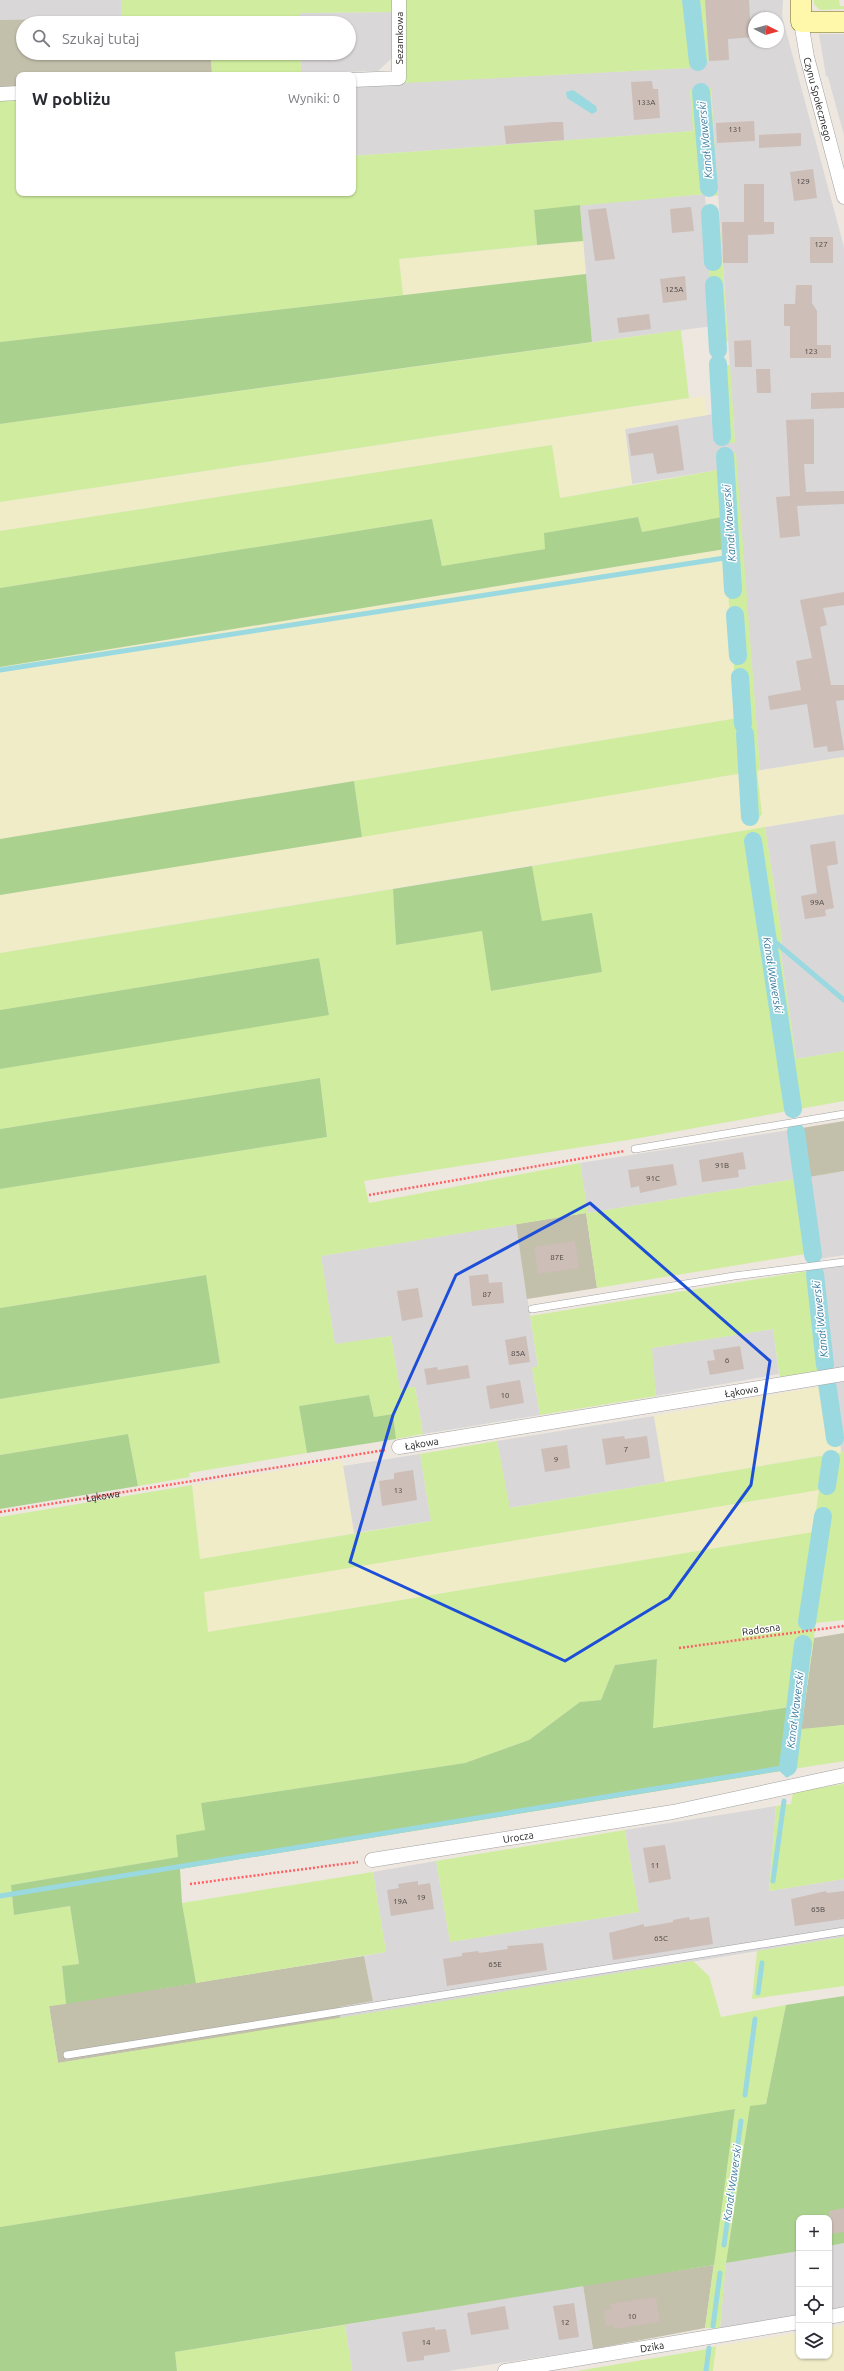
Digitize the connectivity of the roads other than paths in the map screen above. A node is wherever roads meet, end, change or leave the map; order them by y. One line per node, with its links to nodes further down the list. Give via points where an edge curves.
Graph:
1 (399, 0): 5 (street, Sezamkowa, via 399,78)
2 (801, 0): 3 (street, Czynu Społecznego)
3 (801, 22): 4 (street); 8 (street, Czynu Społecznego, via 807,57)
4 (844, 22)
5 (356, 80)
6 (16, 93): 7 (street)
7 (0, 94)
8 (844, 197)
9 (844, 1114): 10 (lane)
10 (635, 1149)
11 (844, 1262): 12 (lane, via 734,1276)
12 (532, 1309)
13 (844, 1374): 14 (street, Łąkowa)
14 (399, 1447)
15 (844, 1775): 16 (street, Urocza, via 673,1812)
16 (372, 1860)
17 (844, 1931): 18 (lane)
18 (67, 2056)
19 (844, 2314): 20 (street)
20 (832, 2316)
21 (796, 2323): 22 (street, Dzika)
22 (506, 2371)

